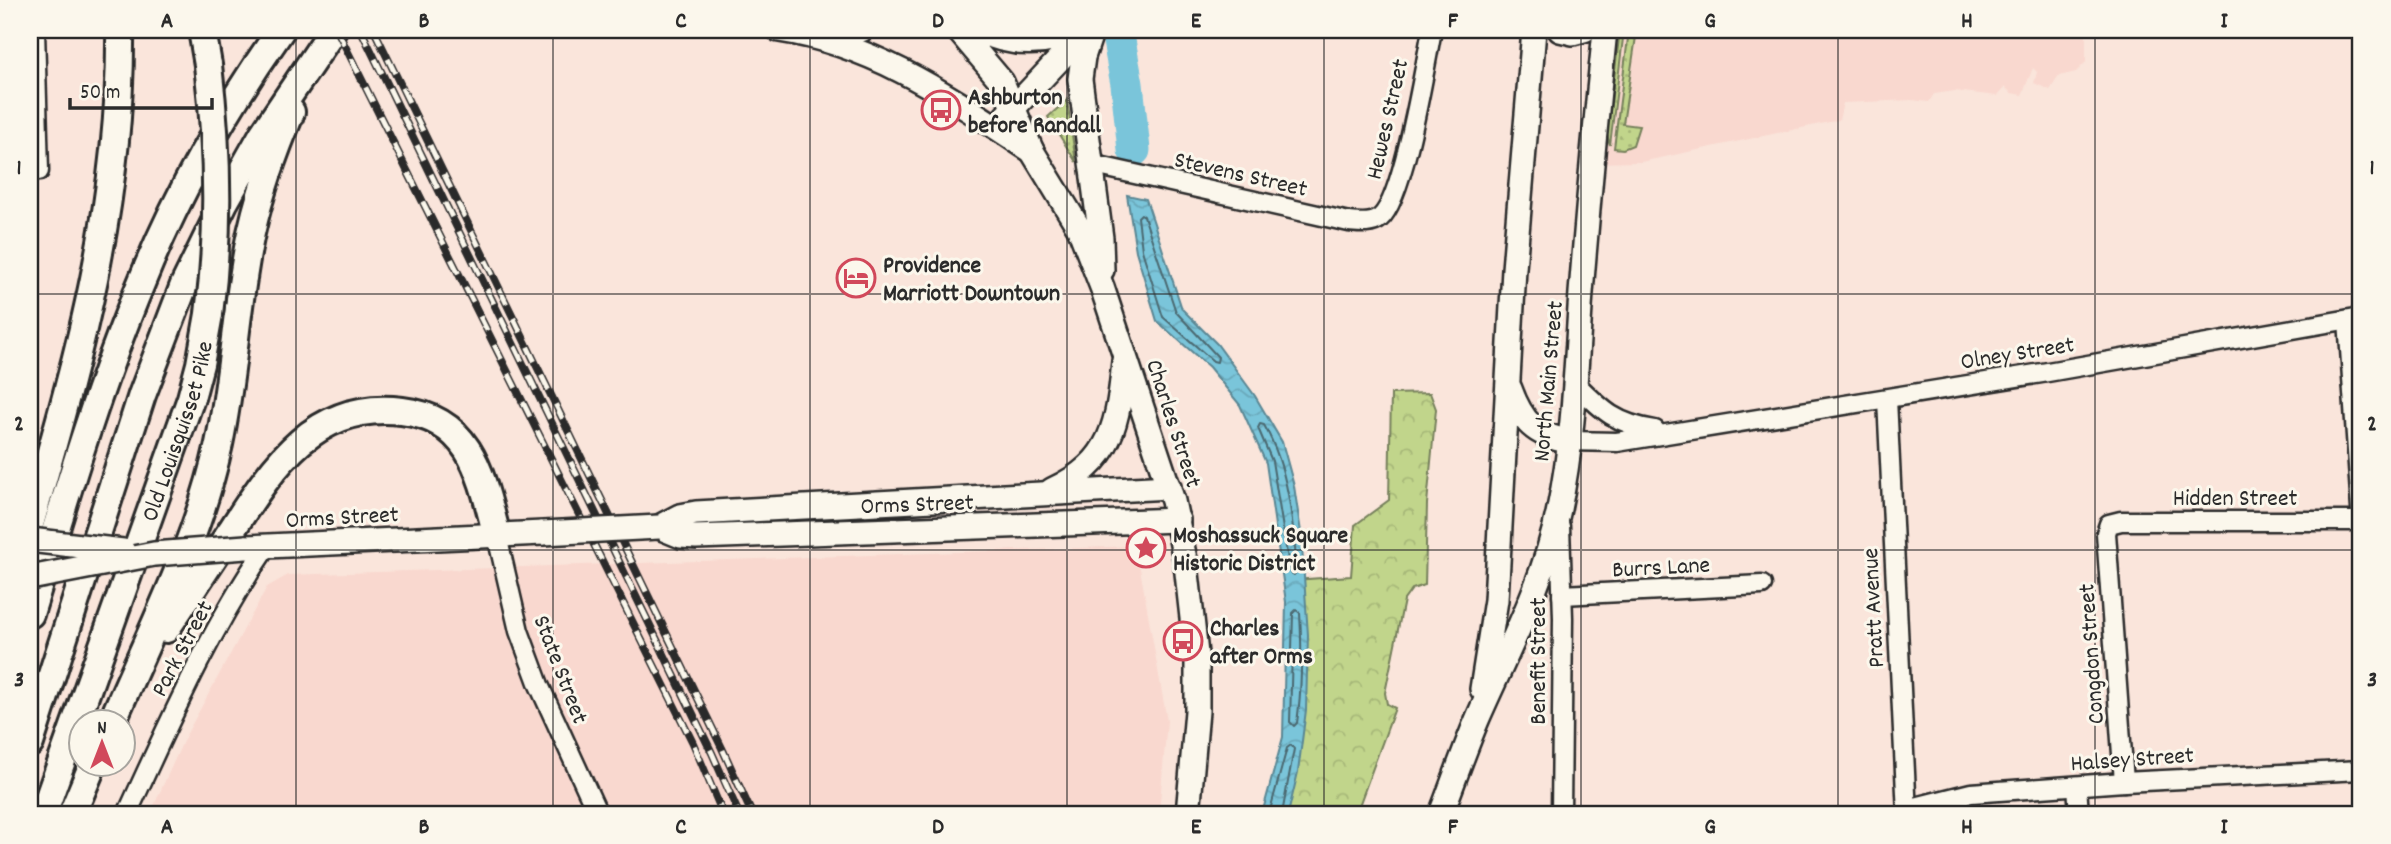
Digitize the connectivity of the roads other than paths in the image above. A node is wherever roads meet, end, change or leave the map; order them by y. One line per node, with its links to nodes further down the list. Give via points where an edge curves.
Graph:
1 (35, 30): 22 (street)
2 (120, 30): 38 (highway, via 104,229 80,341)
3 (202, 30): 58 (highway, Old Louisquisset Pike, bridge, via 218,182 216,263 200,364)
4 (281, 30): 48 (highway, via 204,153 142,279 97,402)
5 (779, 30): 16 (main road)
6 (861, 30): 16 (main road)
7 (958, 30): 18 (main road, Charles Street, via 1002,82)
8 (978, 30): 9 (main road, via 1028,43)
9 (1079, 30)
10 (1090, 30): 18 (main road); 21 (main road, via 1080,79)
11 (1432, 30): 23 (street, Hewes Street, via 1404,166)
12 (1534, 30): 27 (main road, North Main Street)
13 (1560, 30): 14 (main road)
14 (1584, 30)
15 (1605, 30): 28 (main road, North Main Street)
16 (803, 34): 19 (main road, Charles Street, via 888,63)
17 (327, 38): 49 (highway, via 287,121 254,219 225,415 202,507); 52 (highway, via 240,174 172,315 142,394)
18 (1014, 108): 19 (main road); 20 (main road, Charles Street)
19 (995, 127): 20 (main road, Charles Street)
20 (1032, 151): 24 (main road, Charles Street, via 1079,228)
21 (1090, 164): 23 (street, Stevens Street, via 1349,222); 24 (main road, via 1101,238)
22 (39, 171)
23 (1381, 217)
24 (1102, 287): 26 (main road, Charles Street)
25 (2355, 318): 29 (street, Olney Street); 35 (street)
26 (1125, 355): 32 (main road, Charles Street); 33 (main road, via 1117,414 1098,458 1074,478)
27 (1508, 383): 31 (main road, via 1520,410 1536,430); 51 (main road, North Main Street, via 1496,600)
28 (1575, 383): 30 (street, Olney Street, via 1626,424); 31 (main road, North Main Street)
29 (1887, 399): 30 (street, Olney Street); 57 (street, Pratt Avenue)
30 (1679, 430): 31 (street, Olney Street, via 1617,442)
31 (1569, 441): 34 (main road, North Main Street)
32 (1169, 487): 33 (main road, Orms Street); 36 (main road, Charles Street)
33 (1040, 494): 40 (main road, Orms Street, via 696,513)
34 (1559, 509): 47 (street, Benefit Street); 51 (main road, North Main Street, via 1525,616)
35 (2361, 509)
36 (1178, 520): 40 (main road, Orms Street, via 696,537); 62 (main road, Charles Street, via 1196,663 1197,711)
37 (2361, 521): 39 (street, Hidden Street)
38 (30, 524)
39 (2109, 524): 55 (street, Congdon Street, via 2106,533)
40 (659, 527): 41 (main road, Orms Street, bridge)
41 (497, 536): 43 (main road, Orms Street); 49 (highway, via 477,464 449,430 423,416 390,409 356,413 323,425 296,444 262,484); 61 (street, State Street, via 519,631)
42 (30, 540): 44 (main road, bridge)
43 (257, 547): 44 (main road, Orms Street, bridge); 60 (street, Park Street, via 248,575 193,672)
44 (154, 554): 45 (main road, Orms Street, bridge)
45 (30, 578)
46 (1762, 585): 47 (street, Burrs Lane)
47 (1562, 595): 64 (street, Benefit Street)
48 (30, 614)
49 (123, 695): 50 (highway)
50 (118, 708)
51 (1476, 721): 63 (main road, North Main Street)
52 (30, 743)
53 (2361, 770): 55 (street, Halsey Street)
54 (87, 778): 59 (highway)
55 (2124, 782): 56 (street, Halsey Street)
56 (2077, 786): 57 (street, Halsey Street, via 1971,793); 65 (street)
57 (1907, 812)
58 (43, 814)
59 (72, 814)
60 (127, 814)
61 (598, 814)
62 (1188, 814)
63 (1441, 814)
64 (1561, 814)
65 (2079, 814)

